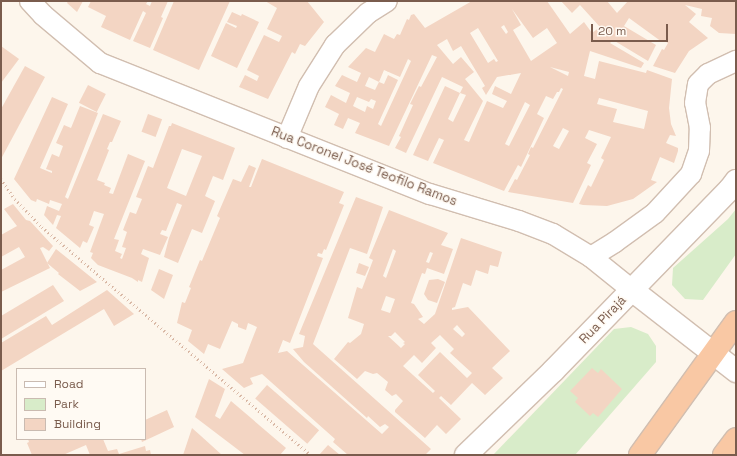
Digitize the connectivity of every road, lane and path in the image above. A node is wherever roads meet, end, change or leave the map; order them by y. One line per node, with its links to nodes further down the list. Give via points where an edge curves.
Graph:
1 (30, 1): 4 (street, Rua Coronel José Teofilo Ramos, via 100,63)
2 (387, 1): 4 (street, via 368,13 335,45 309,86)
3 (736, 61): 7 (street, via 708,74 698,84 695,103 700,128 699,151 691,174 655,213)
4 (287, 138): 7 (street, Rua Coronel José Teofilo Ramos, via 430,194 553,234)
5 (1, 179): 13 (path, via 15,199 42,227)
6 (736, 181): 8 (street, Rua Pirajá)
7 (591, 257): 8 (street, Rua Coronel José Teofilo Ramos)
8 (632, 290): 10 (street, Rua Coronel José Teofilo Ramos); 14 (street, Rua Pirajá)
9 (736, 322): 10 (highway)
10 (714, 354): 11 (street, Rua Coronel José Teofilo Ramos); 15 (highway)
11 (736, 371)
12 (736, 439): 16 (highway)
13 (311, 455)
14 (466, 455)
15 (640, 455)
16 (724, 455)

